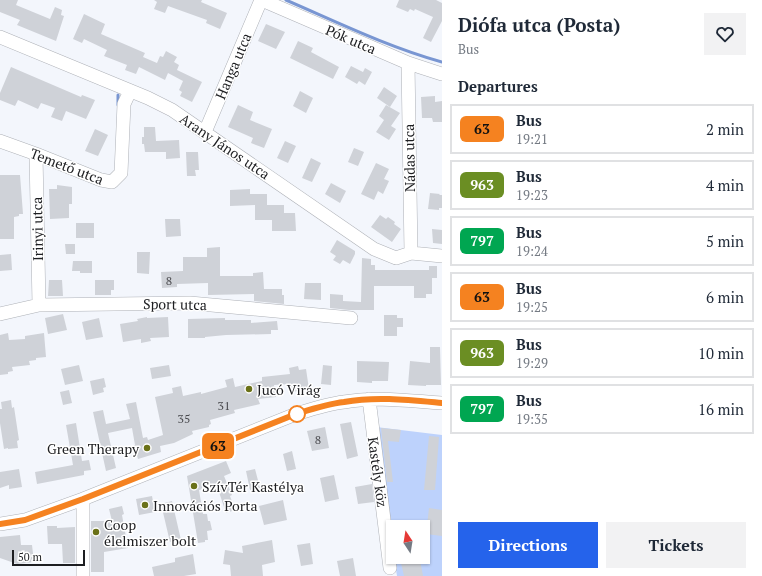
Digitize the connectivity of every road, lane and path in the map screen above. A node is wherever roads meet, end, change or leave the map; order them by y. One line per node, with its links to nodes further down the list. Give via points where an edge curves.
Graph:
1 (262, 0): 3 (street, Pók utca); 6 (street, Hanga utca)
2 (0, 36): 5 (street, Arany János utca)
3 (408, 63): 4 (street, Pók utca); 9 (street, Nádas utca)
4 (442, 74)
5 (130, 91): 6 (street, Arany János utca, via 172,110); 8 (street, Temető utca, via 124,104 121,173 112,182)
6 (205, 132): 9 (street, Arany János utca, via 374,249 396,258)
7 (0, 141): 8 (street, Temető utca)
8 (36, 154): 11 (street, Irinyi utca)
9 (411, 253): 10 (street, Arany János utca)
10 (442, 256)
11 (39, 305): 12 (street, Sport utca); 13 (street, Sport utca, via 190,303)
12 (0, 314)
13 (351, 318)
14 (369, 399): 15 (street); 16 (street, via 345,401 296,414); 18 (street, Kastély köz)
15 (442, 403)
16 (83, 499): 17 (street, via 25,520); 19 (street)
17 (0, 524)
18 (390, 568)
19 (83, 576)

